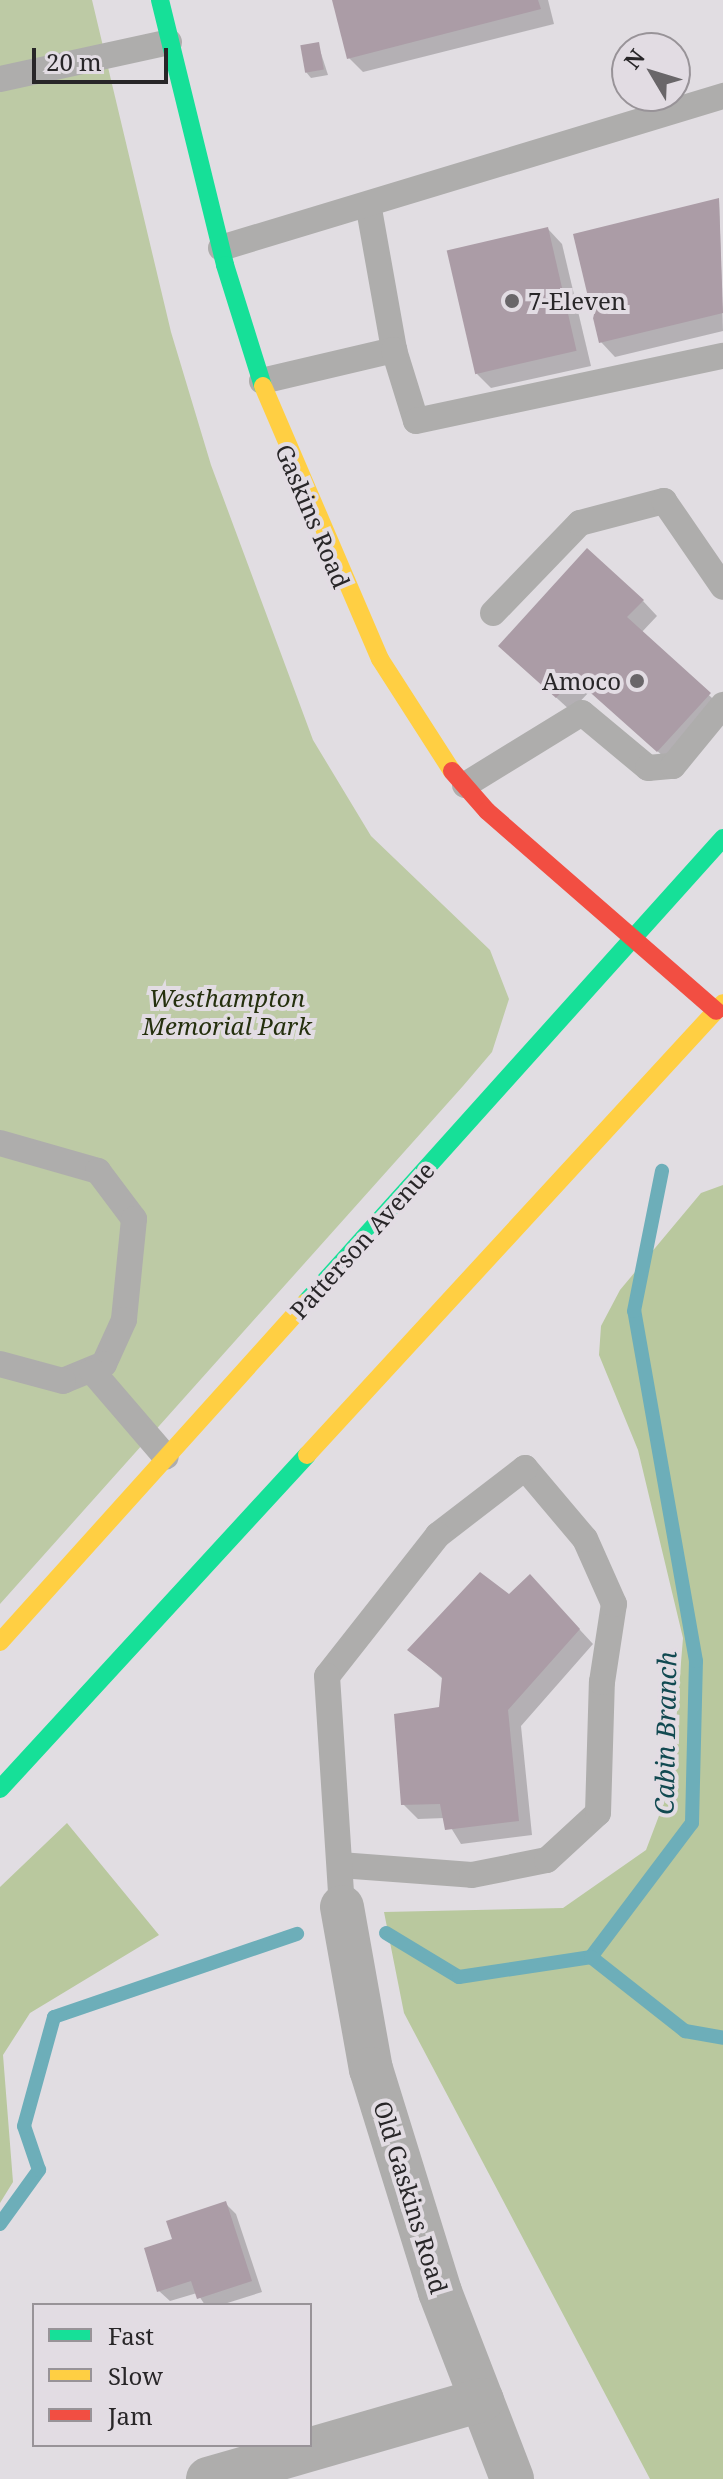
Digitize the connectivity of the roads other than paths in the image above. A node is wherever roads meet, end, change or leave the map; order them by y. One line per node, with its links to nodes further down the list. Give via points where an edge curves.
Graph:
1 (160, 0): 2 (main road, Gaskins Road)
2 (169, 42): 3 (lane); 6 (main road, Gaskins Road)
3 (0, 79)
4 (723, 96): 5 (lane)
5 (369, 209): 6 (lane); 7 (lane)
6 (221, 248): 9 (main road, Gaskins Road)
7 (394, 350): 8 (lane, via 416,421); 9 (lane)
8 (723, 356)
9 (262, 381): 13 (main road, Gaskins Road, via 337,576 409,711)
10 (723, 587): 11 (lane, via 664,501 580,523)
11 (493, 613)
12 (723, 705): 13 (lane, via 673,766 648,768 582,713)
13 (465, 785): 15 (main road, Gaskins Road)
14 (723, 838): 15 (main road, Patterson Avenue)
15 (634, 939): 16 (main road, Gaskins Road); 20 (main road, Patterson Avenue)
16 (720, 1007): 22 (main road)
17 (0, 1143): 19 (lane, via 98,1171 130,1205 124,1320 117,1346)
18 (0, 1364): 19 (lane, via 63,1381)
19 (92, 1371): 20 (lane)
20 (166, 1457): 21 (main road, Patterson Avenue)
21 (0, 1642)
22 (0, 1789)
23 (341, 1886): 23 (lane, via 327,1676 438,1535 525,1468 585,1539 614,1604 602,1682 598,1813 547,1860 472,1875); 24 (street, Old Gaskins Road, via 371,2069 440,2292)
24 (482, 2400): 25 (street); 26 (street, Old Gaskins Road)
25 (208, 2479)
26 (512, 2479)

